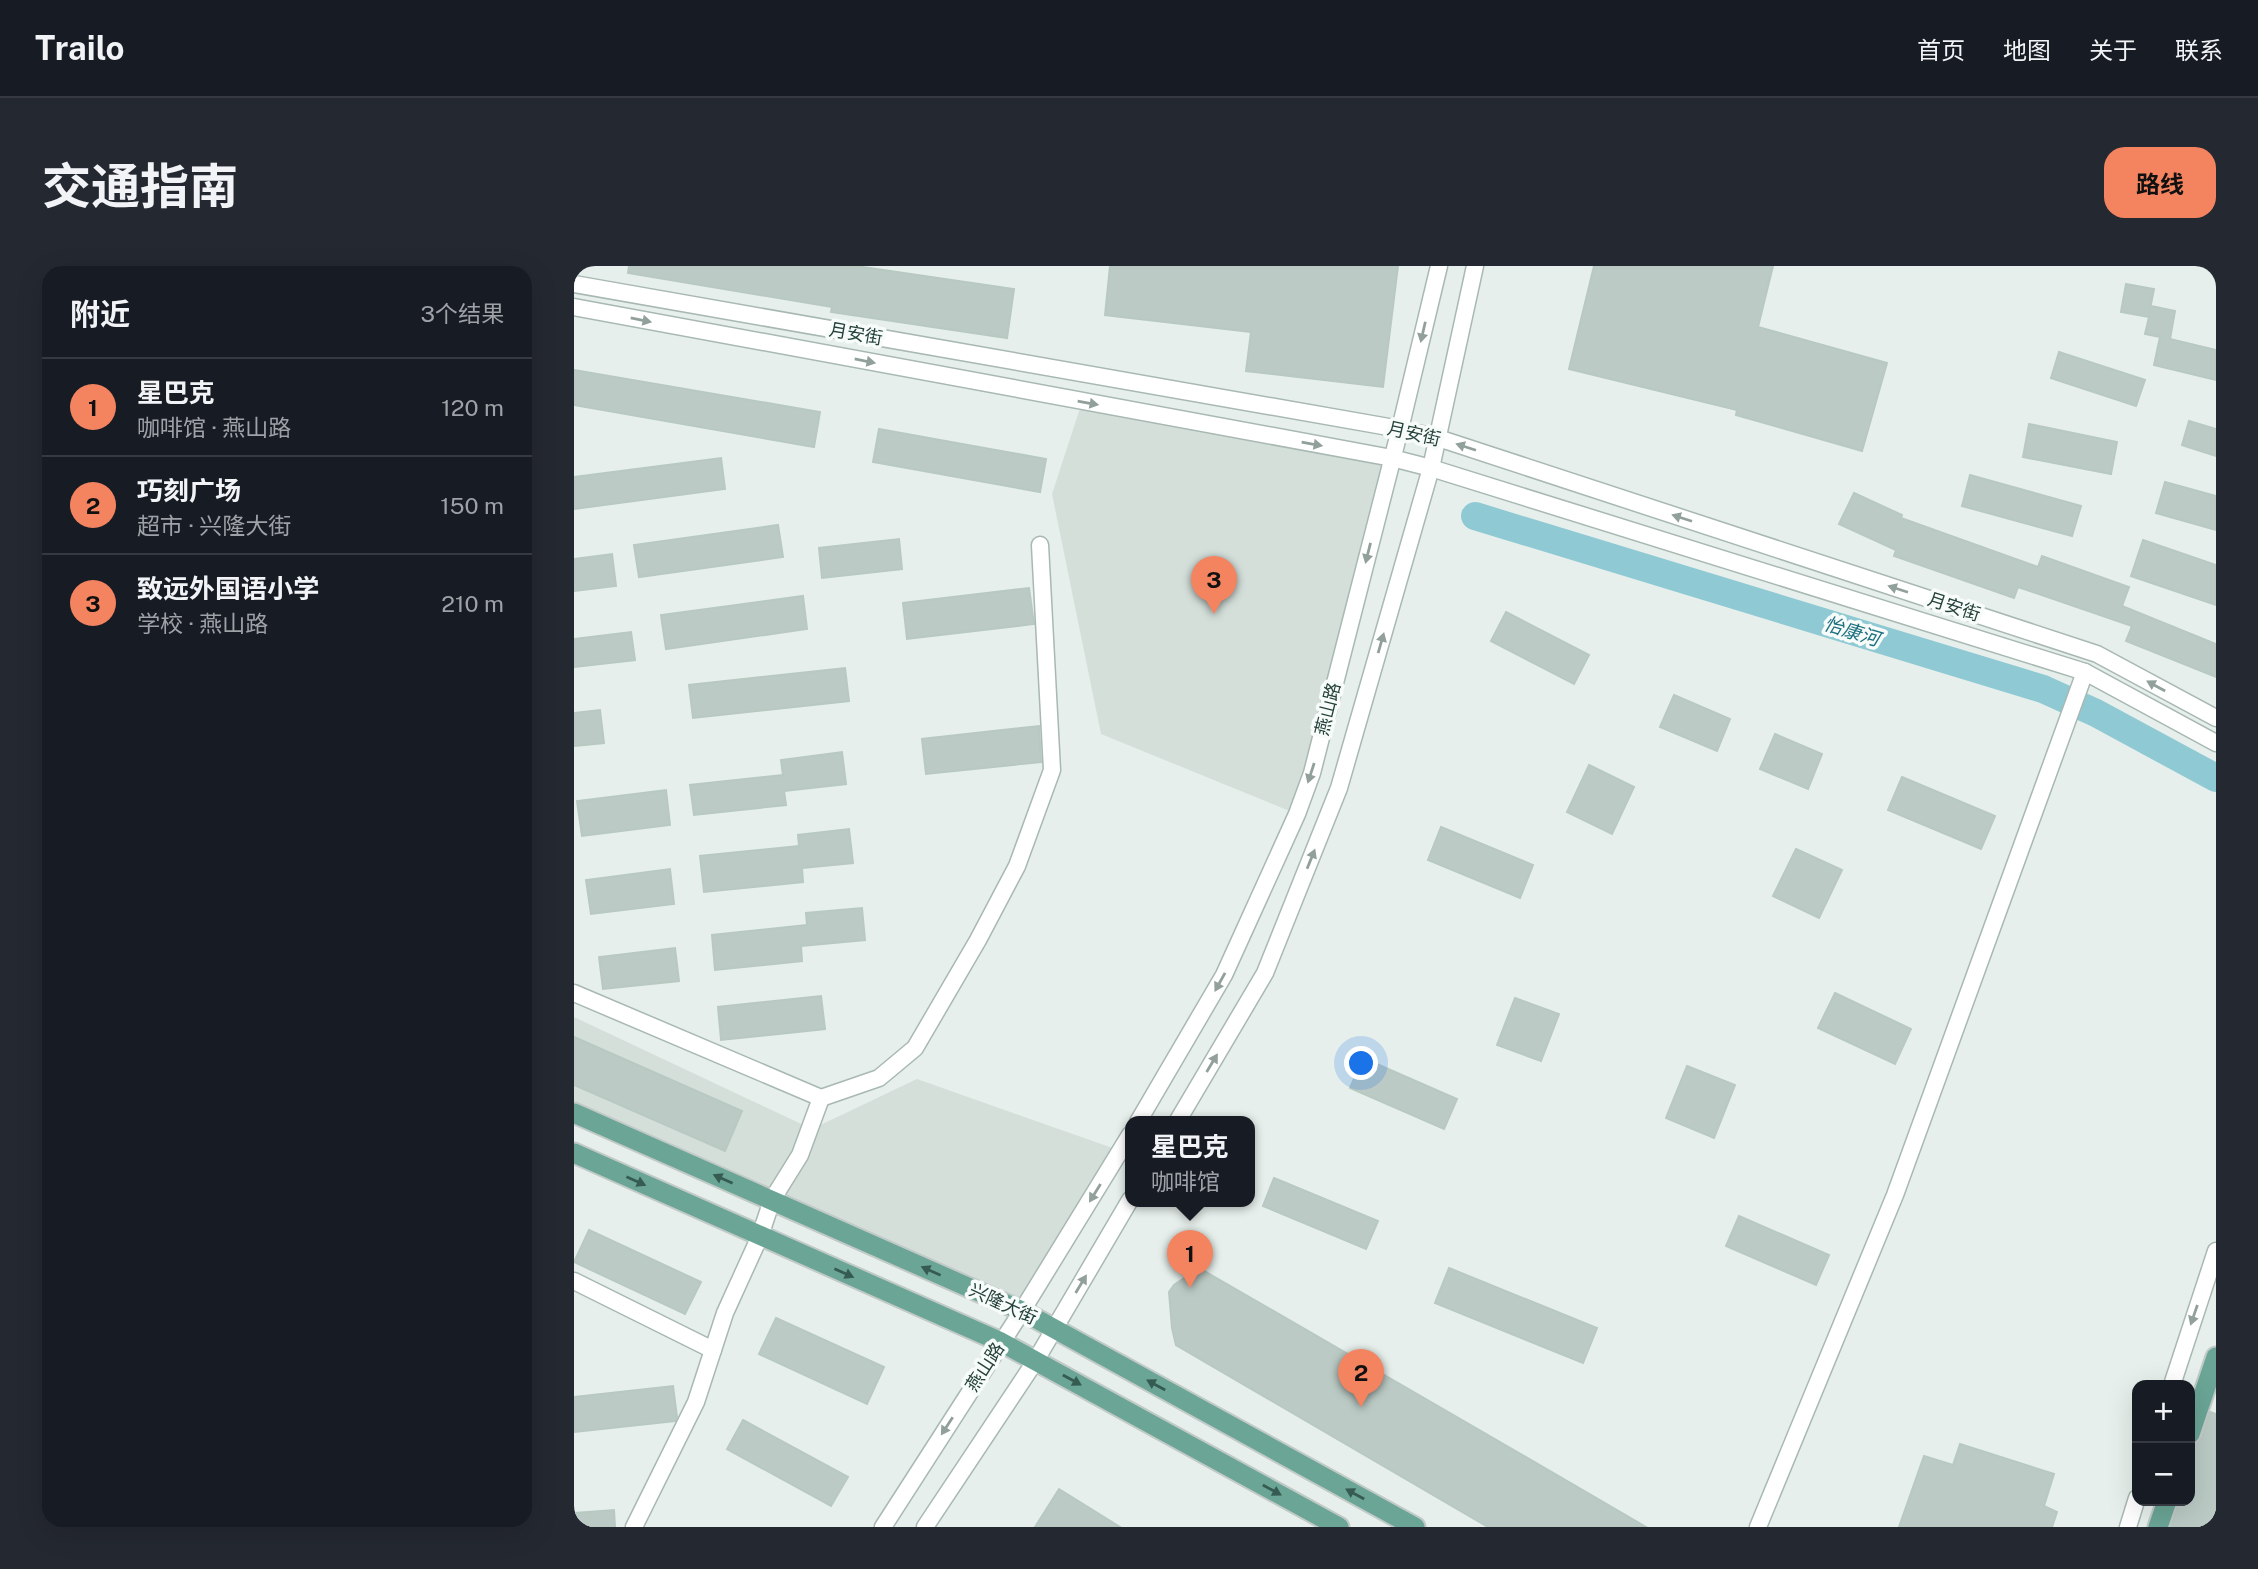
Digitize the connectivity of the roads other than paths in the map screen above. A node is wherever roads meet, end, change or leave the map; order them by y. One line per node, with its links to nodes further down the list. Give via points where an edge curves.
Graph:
1 (1439, 266): 5 (street, 燕山路, one-way to 5)
2 (1475, 266): 6 (street, 燕山路)
3 (574, 284): 5 (street, 月安街)
4 (574, 307): 7 (street, one-way to 7)
5 (1400, 429): 6 (street, 月安街); 7 (street, 燕山路)
6 (1438, 439): 8 (street, 燕山路); 11 (street, 月安街, one-way to 6, via 2097,653)
7 (1392, 458): 8 (street); 16 (street, 燕山路, one-way to 16, via 1312,773 1297,814 1224,975)
8 (1431, 468): 10 (street); 17 (street, 燕山路, one-way to 8, via 1265,973 1339,788)
9 (1040, 545): 14 (street, via 1052,771 1017,866 915,1048 879,1078)
10 (2085, 673): 12 (street); 40 (street, via 1895,1195)
11 (2216, 718)
12 (2216, 743)
13 (574, 993): 14 (street)
14 (821, 1098): 20 (street, via 800,1155)
15 (574, 1112): 20 (main road, 兴隆大街, one-way to 15)
16 (1142, 1116)
17 (1181, 1116)
18 (1125, 1143): 25 (street, 燕山路, one-way to 25)
19 (574, 1153): 22 (main road, 兴隆大街, one-way to 22)
20 (772, 1200): 22 (street); 25 (main road, 兴隆大街, one-way to 20)
21 (1126, 1207): 26 (street, one-way to 21)
22 (760, 1236): 27 (main road, 兴隆大街, one-way to 27); 28 (street)
23 (2216, 1251): 31 (street, one-way to 31)
24 (574, 1281): 28 (street)
25 (1021, 1311): 26 (main road, 兴隆大街); 27 (street, 燕山路)
26 (1054, 1329): 30 (street); 39 (main road, 兴隆大街, one-way to 26)
27 (1001, 1342): 30 (main road, 兴隆大街); 36 (street, 燕山路, one-way to 36)
28 (713, 1350): 35 (street, via 696,1402)
29 (2216, 1357): 32 (main road)
30 (1036, 1360): 37 (street); 38 (main road, 兴隆大街, one-way to 38)
31 (2174, 1380)
32 (2195, 1419)
33 (2135, 1506): 41 (street)
34 (2165, 1506): 42 (main road)
35 (634, 1527)
36 (883, 1527)
37 (925, 1527)
38 (1339, 1527)
39 (1415, 1527)
40 (1758, 1527)
41 (2129, 1527)
42 (2158, 1527)

